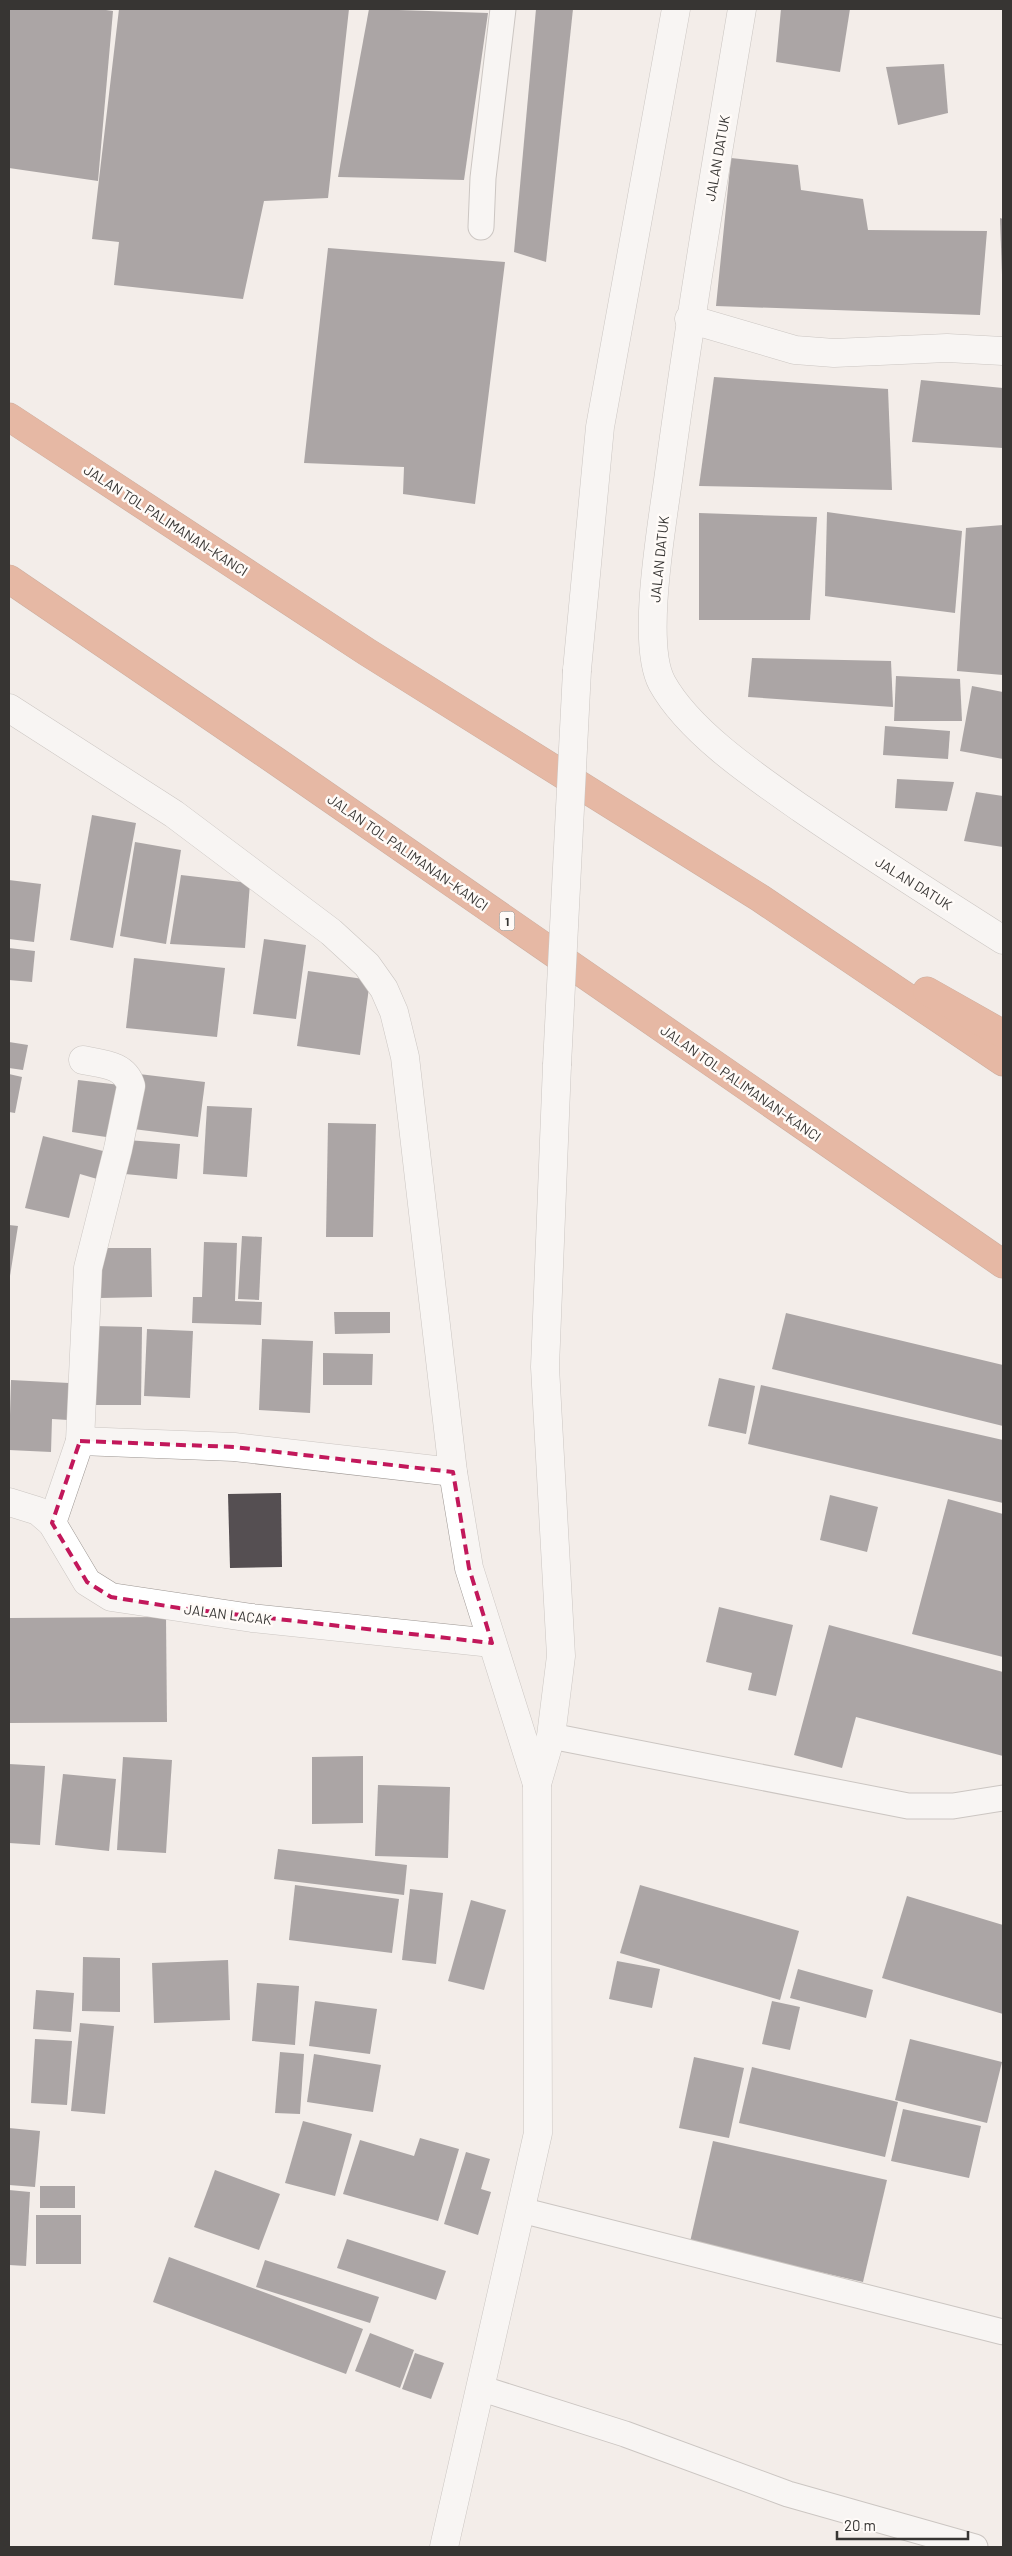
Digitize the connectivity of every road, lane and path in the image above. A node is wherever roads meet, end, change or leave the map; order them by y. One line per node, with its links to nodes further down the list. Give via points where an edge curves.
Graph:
1 (503, 9): 4 (lane, via 483,178)
2 (676, 9): 21 (street, bridge, via 600,428 577,670 545,1368 561,1656)
3 (742, 9): 5 (street, JALAN DATUK)
4 (481, 227)
5 (689, 319): 6 (street, via 795,350 834,353 947,348); 11 (street, JALAN DATUK, via 656,574 652,645 660,681 701,731 758,778 872,857)
6 (1003, 351)
7 (9, 417): 10 (highway, JALAN TOL PALIMANAN–KANCI, via 368,652)
8 (9, 579): 15 (highway, JALAN TOL PALIMANAN–KANCI / 1)
9 (9, 708): 17 (street, via 174,814 331,932 367,965 384,989 394,1012 405,1057)
10 (760, 898): 12 (highway); 14 (highway, JALAN TOL PALIMANAN–KANCI)
11 (1003, 940)
12 (1003, 1034)
13 (83, 1060): 16 (street, via 122,1069 131,1086 88,1268)
14 (1003, 1062)
15 (1003, 1264)
16 (80, 1441): 17 (street, via 234,1447); 19 (street)
17 (453, 1472): 20 (street, via 469,1568)
18 (9, 1502): 19 (street, JALAN LACAK, via 38,1510)
19 (52, 1523): 20 (street, JALAN LACAK, via 87,1582 110,1597 252,1618)
20 (492, 1643): 22 (street)
21 (551, 1736): 22 (street); 23 (lane, via 908,1806 953,1806)
22 (538, 1784): 24 (street, via 538,2133)
23 (1003, 1798)
24 (521, 2210): 25 (lane); 26 (street)
25 (1003, 2332)
26 (480, 2388): 27 (street); 28 (lane, via 625,2434 788,2494)
27 (444, 2547)
28 (975, 2547)

